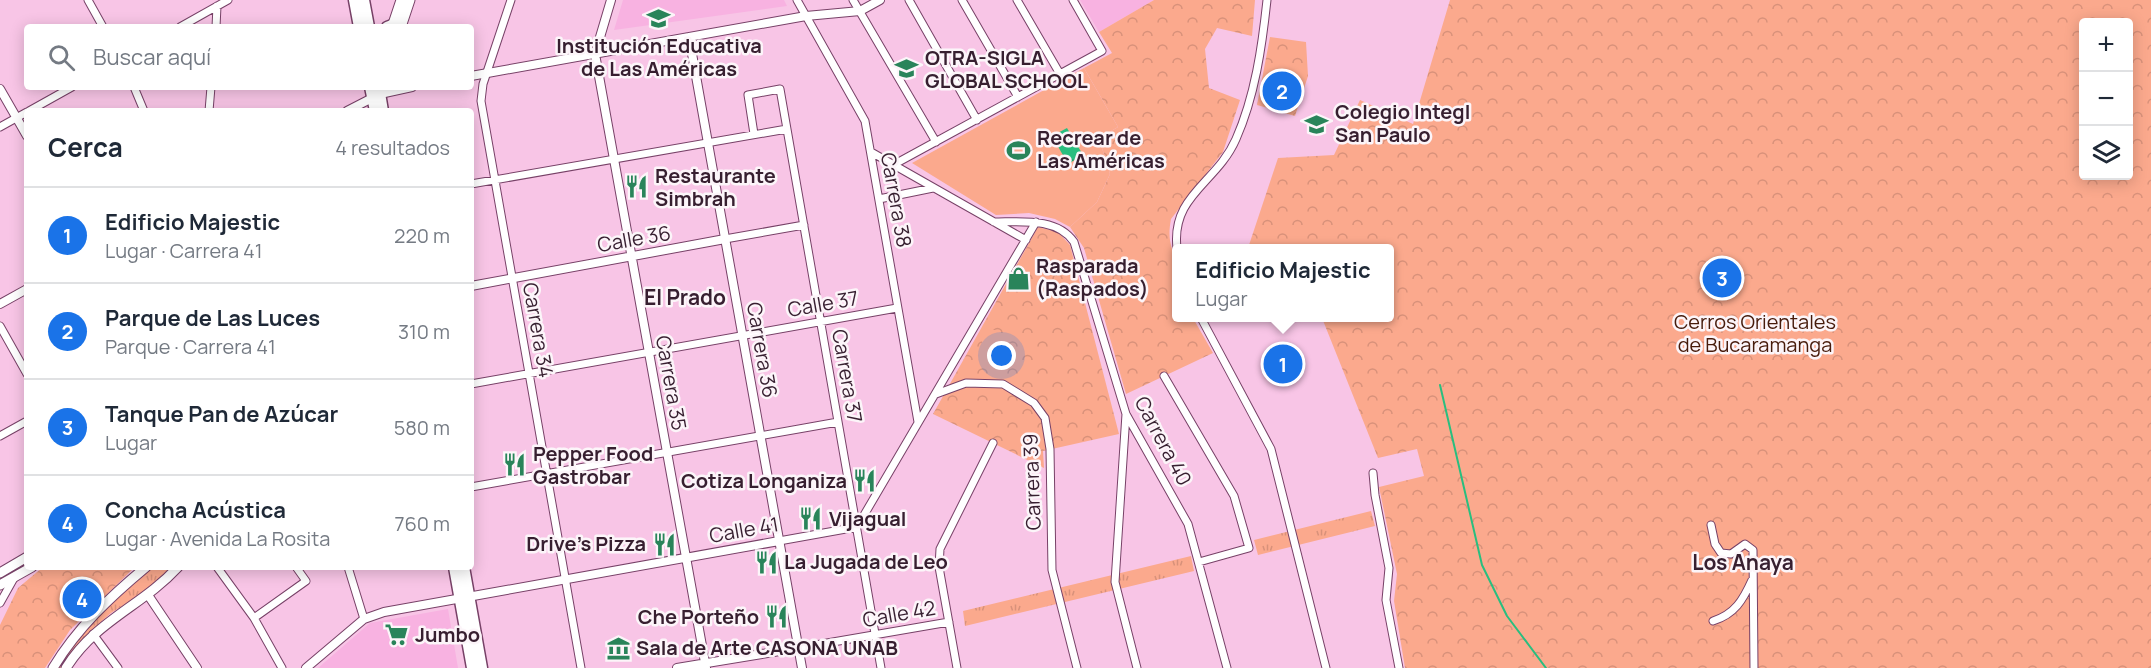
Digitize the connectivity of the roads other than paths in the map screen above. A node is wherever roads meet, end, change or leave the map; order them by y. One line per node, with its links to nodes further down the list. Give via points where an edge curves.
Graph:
1 (88, 0): 20 (street)
2 (228, 0): 17 (street)
3 (354, 0): 23 (main road)
4 (364, 0): 24 (main road)
5 (401, 0): 25 (main road)
6 (410, 0): 26 (main road)
7 (511, 0): 29 (street, Carrera 34)
8 (611, 0): 28 (street, Carrera 35)
9 (797, 0): 19 (street, Carrera 38)
10 (854, 0): 18 (street)
11 (880, 0): 18 (street)
12 (909, 0): 46 (street)
13 (962, 0): 37 (street)
14 (1017, 0): 30 (street)
15 (1073, 0): 30 (street, via 1102,51)
16 (1267, 0): 65 (street, via 1260,58 1239,131 1220,167 1181,210)
17 (217, 6): 21 (street); 22 (street)
18 (860, 11): 19 (street); 51 (street)
19 (806, 16): 27 (street); 53 (street, Carrera 38, via 866,121)
20 (101, 24)
21 (185, 24)
22 (216, 24)
23 (366, 24)
24 (367, 24)
25 (394, 24)
26 (394, 24)
27 (689, 38): 28 (street); 52 (street, Carrera 36)
28 (595, 54): 29 (street); 54 (street, Carrera 35)
29 (486, 74): 31 (street); 56 (street, Carrera 34, via 481,101)
30 (1060, 74): 37 (street)
31 (474, 76)
32 (0, 89): 45 (street)
33 (66, 90): 38 (street)
34 (135, 90): 39 (street)
35 (211, 90): 40 (street)
36 (376, 90): 41 (street); 42 (main road); 43 (main road)
37 (1018, 97): 46 (street)
38 (34, 108)
39 (143, 108)
40 (209, 108)
41 (351, 108)
42 (375, 108)
43 (383, 108)
44 (24, 113): 45 (street)
45 (16, 118): 47 (street); 49 (street)
46 (977, 120): 51 (street)
47 (0, 127)
48 (787, 129): 50 (street); 50 (street, Carrera 37, via 780,90 748,95); 62 (street, Carrera 37)
49 (24, 131)
50 (754, 134): 52 (street)
51 (936, 142): 55 (street)
52 (708, 143): 54 (street); 63 (street, Carrera 36)
53 (871, 152): 55 (street, Carrera 40); 59 (street, Carrera 38)
54 (614, 159): 56 (street); 66 (street, Carrera 35)
55 (893, 165): 58 (street, Carrera 40)
56 (494, 180): 57 (street); 67 (street, Carrera 34)
57 (474, 183)
58 (933, 188): 59 (street); 60 (street, Carrera 40)
59 (879, 199): 71 (street, Carrera 38)
60 (994, 222): 61 (street, Carrera 40); 64 (street, Carrera 40)
61 (1036, 222): 64 (street); 82 (street, Carrera 40, via 1059,229 1074,242)
62 (804, 225): 63 (street, Calle 36); 72 (street, Carrera 37)
63 (725, 239): 66 (street, Calle 36); 75 (street, Carrera 36)
64 (1026, 240): 81 (street)
65 (1177, 244)
66 (631, 256): 67 (street, Calle 36); 76 (street, Carrera 35)
67 (512, 278): 68 (street, Calle 36); 78 (street, Carrera 34)
68 (474, 285)
69 (24, 291): 70 (street)
70 (0, 304)
71 (897, 308): 72 (street, Calle 37); 85 (street, Carrera 38)
72 (820, 322): 75 (street, Calle 37); 84 (street, Carrera 37)
73 (1203, 322): 139 (street, via 1271,449)
74 (0, 326): 77 (street)
75 (742, 336): 76 (street, Calle 37); 87 (street, Carrera 36)
76 (649, 352): 78 (street, Calle 37); 89 (street, Carrera 35)
77 (24, 369)
78 (529, 374): 80 (street, Calle 37); 91 (street, Carrera 34)
79 (1164, 376): 98 (street, via 1234,496 1249,548)
80 (474, 383)
81 (934, 395): 85 (street); 136 (street, Carrera 39, via 966,383 1003,384 1034,404 1045,418 1052,570)
82 (1126, 414): 98 (street, Carrera 40, via 1184,513); 137 (street, via 1115,582)
83 (24, 422): 86 (street)
84 (838, 422): 87 (street); 94 (street, Carrera 37)
85 (918, 422): 94 (street)
86 (0, 436)
87 (760, 436): 89 (street); 95 (street, Carrera 36)
88 (993, 443): 118 (street, via 941,542 939,567)
89 (667, 452): 91 (street); 96 (street, Carrera 35)
90 (1373, 473): 140 (street, via 1389,568 1386,600)
91 (547, 474): 92 (street); 110 (street, Carrera 34)
92 (474, 486)
93 (1711, 525): 109 (street, via 1721,553 1731,554 1741,545 1752,548)
94 (857, 527): 95 (street, Calle 41); 120 (street, Carrera 37)
95 (779, 541): 96 (street, Calle 41); 121 (street, Carrera 36)
96 (686, 557): 110 (street, Calle 41); 122 (street, Carrera 35)
97 (24, 559): 107 (main road)
98 (1199, 562): 138 (street, Carrera 40)
99 (27, 570): 108 (main road)
100 (143, 570): 123 (main road, via 99,608)
101 (175, 570): 112 (main road)
102 (219, 570): 115 (street)
103 (298, 570): 115 (street, via 306,581)
104 (349, 570): 116 (street)
105 (455, 570): 113 (main road)
106 (464, 570): 113 (main road)
107 (0, 573)
108 (14, 578): 111 (main road); 114 (street)
109 (1752, 578): 117 (street, via 1737,607); 141 (street)
110 (565, 579): 113 (street, Calle 41); 131 (street, Carrera 34)
111 (0, 584)
112 (148, 595): 119 (main road); 126 (street)
113 (465, 596): 116 (street, Calle 41); 129 (main road); 130 (main road)
114 (0, 603)
115 (254, 618): 127 (street)
116 (364, 619): 128 (street, Calle 41)
117 (1713, 621)
118 (949, 622): 120 (street, Calle 42); 135 (street)
119 (93, 634): 124 (main road); 125 (street)
120 (876, 634): 121 (street, Calle 42); 134 (street, Carrera 37)
121 (798, 648): 122 (street, Calle 42); 133 (street, Carrera 36)
122 (705, 666): 132 (street, Calle 42)
123 (52, 668)
124 (66, 668)
125 (118, 668)
126 (197, 668)
127 (282, 668)
128 (306, 668)
129 (472, 668)
130 (482, 668)
131 (581, 668)
132 (677, 668)
133 (802, 668)
134 (881, 668)
135 (957, 668)
136 (1077, 668)
137 (1137, 668)
138 (1227, 668)
139 (1326, 668)
140 (1399, 668)
141 (1754, 668)

